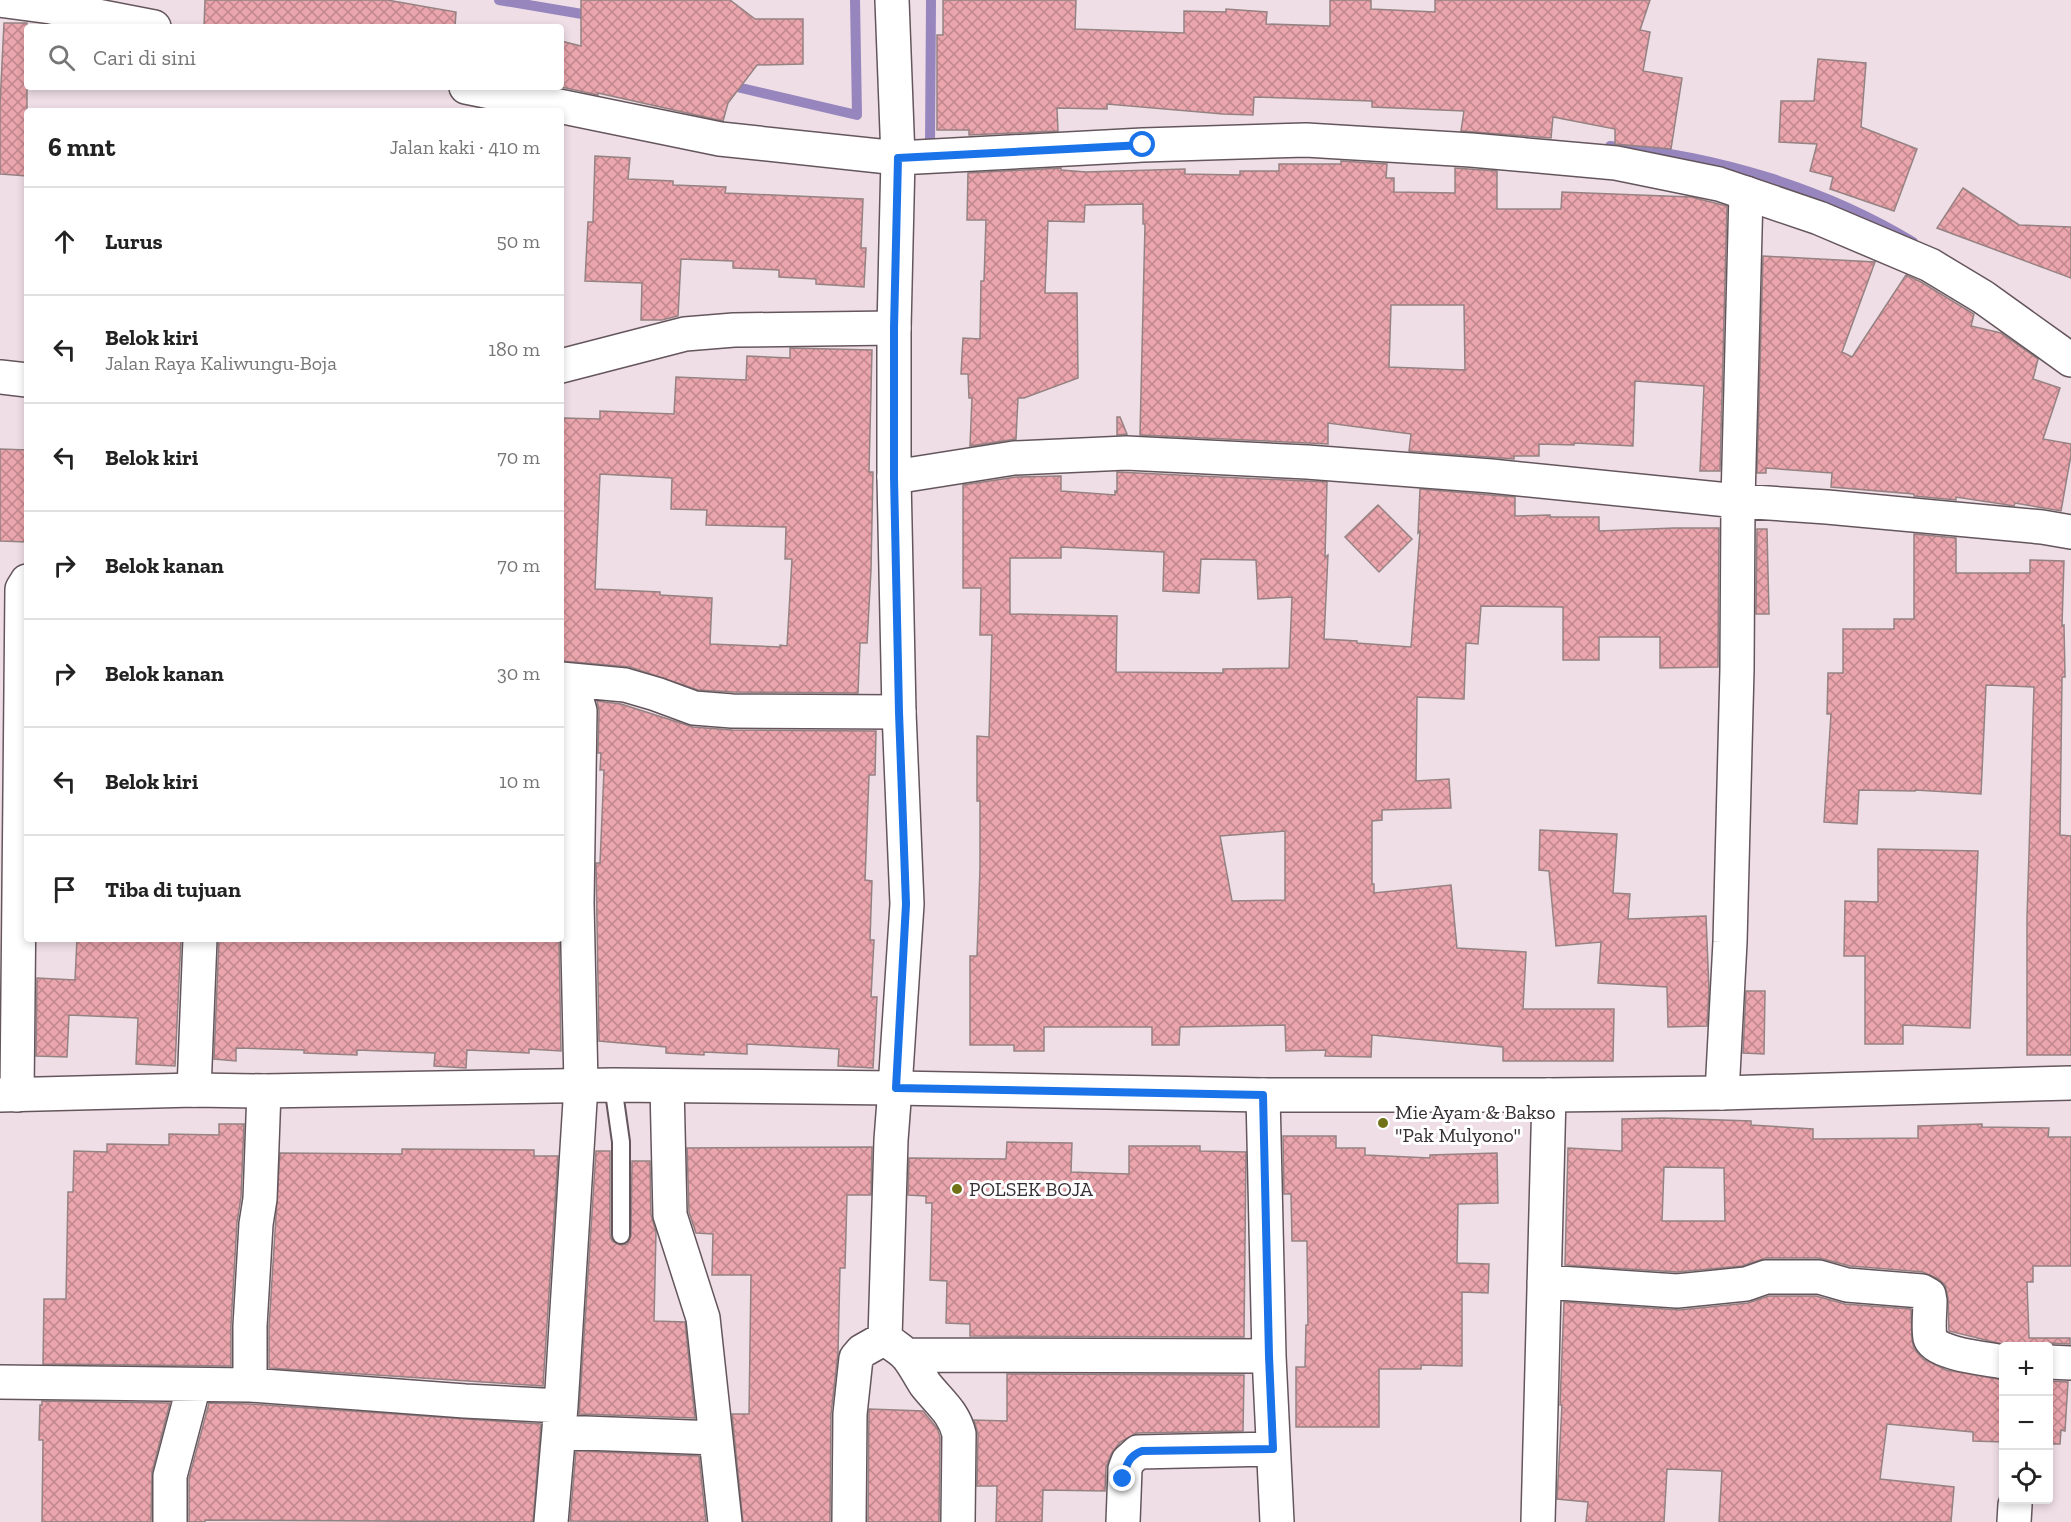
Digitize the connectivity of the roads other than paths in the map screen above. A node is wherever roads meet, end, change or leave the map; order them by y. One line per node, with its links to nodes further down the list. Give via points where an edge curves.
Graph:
1 (0, 0): 3 (street)
2 (892, 0): 7 (street)
3 (139, 24)
4 (479, 90): 5 (street)
5 (557, 108)
6 (564, 109): 7 (street, via 720,139)
7 (898, 158): 8 (street, via 1306,140 1616,163); 9 (street)
8 (1746, 193): 10 (street, via 1819,218 1930,265 1983,297); 15 (street)
9 (894, 328): 11 (street, via 685,334); 14 (street)
10 (2071, 360)
11 (564, 365)
12 (0, 377): 13 (street)
13 (24, 380)
14 (894, 477): 15 (street, via 1014,458 1126,453 1491,476); 20 (street)
15 (1738, 501): 16 (street); 28 (street, via 1730,942)
16 (2071, 532)
17 (24, 586): 29 (street)
18 (564, 680): 20 (street, via 626,685 694,708)
19 (564, 683): 23 (street, via 576,697 580,711 577,903)
20 (899, 712): 25 (street, via 906,904)
21 (200, 942): 26 (street)
22 (2071, 1083): 28 (street)
23 (597, 1086): 24 (street); 27 (street); 32 (lane, via 621,1142); 42 (street)
24 (667, 1086): 25 (street); 43 (street, via 670,1215 703,1318)
25 (896, 1088): 30 (street); 34 (street, via 891,1140)
26 (194, 1090): 27 (street); 29 (street)
27 (264, 1091): 41 (street)
28 (1722, 1093): 31 (street)
29 (9, 1095)
30 (1263, 1095): 31 (street); 35 (street)
31 (1549, 1095): 33 (street)
32 (621, 1235)
33 (1544, 1282): 36 (street, via 1677,1291 1746,1284 1778,1276 1819,1277 1847,1285 1922,1291 1929,1295 1933,1344 1946,1351); 52 (street)
34 (895, 1347): 35 (street); 48 (street, via 862,1351 856,1358 850,1414); 49 (street, via 957,1423)
35 (1269, 1356): 44 (street)
36 (1999, 1361)
37 (2053, 1362): 38 (street)
38 (2071, 1363)
39 (0, 1382): 40 (street)
40 (194, 1385): 41 (street); 45 (street, via 170,1476)
41 (250, 1385): 42 (street, via 465,1401)
42 (560, 1419): 43 (street); 46 (street)
43 (716, 1438): 47 (street)
44 (1273, 1449): 50 (street, via 1138,1452 1125,1469); 51 (street)
45 (170, 1522)
46 (551, 1522)
47 (725, 1522)
48 (849, 1522)
49 (958, 1522)
50 (1123, 1522)
51 (1277, 1522)
52 (1538, 1522)

